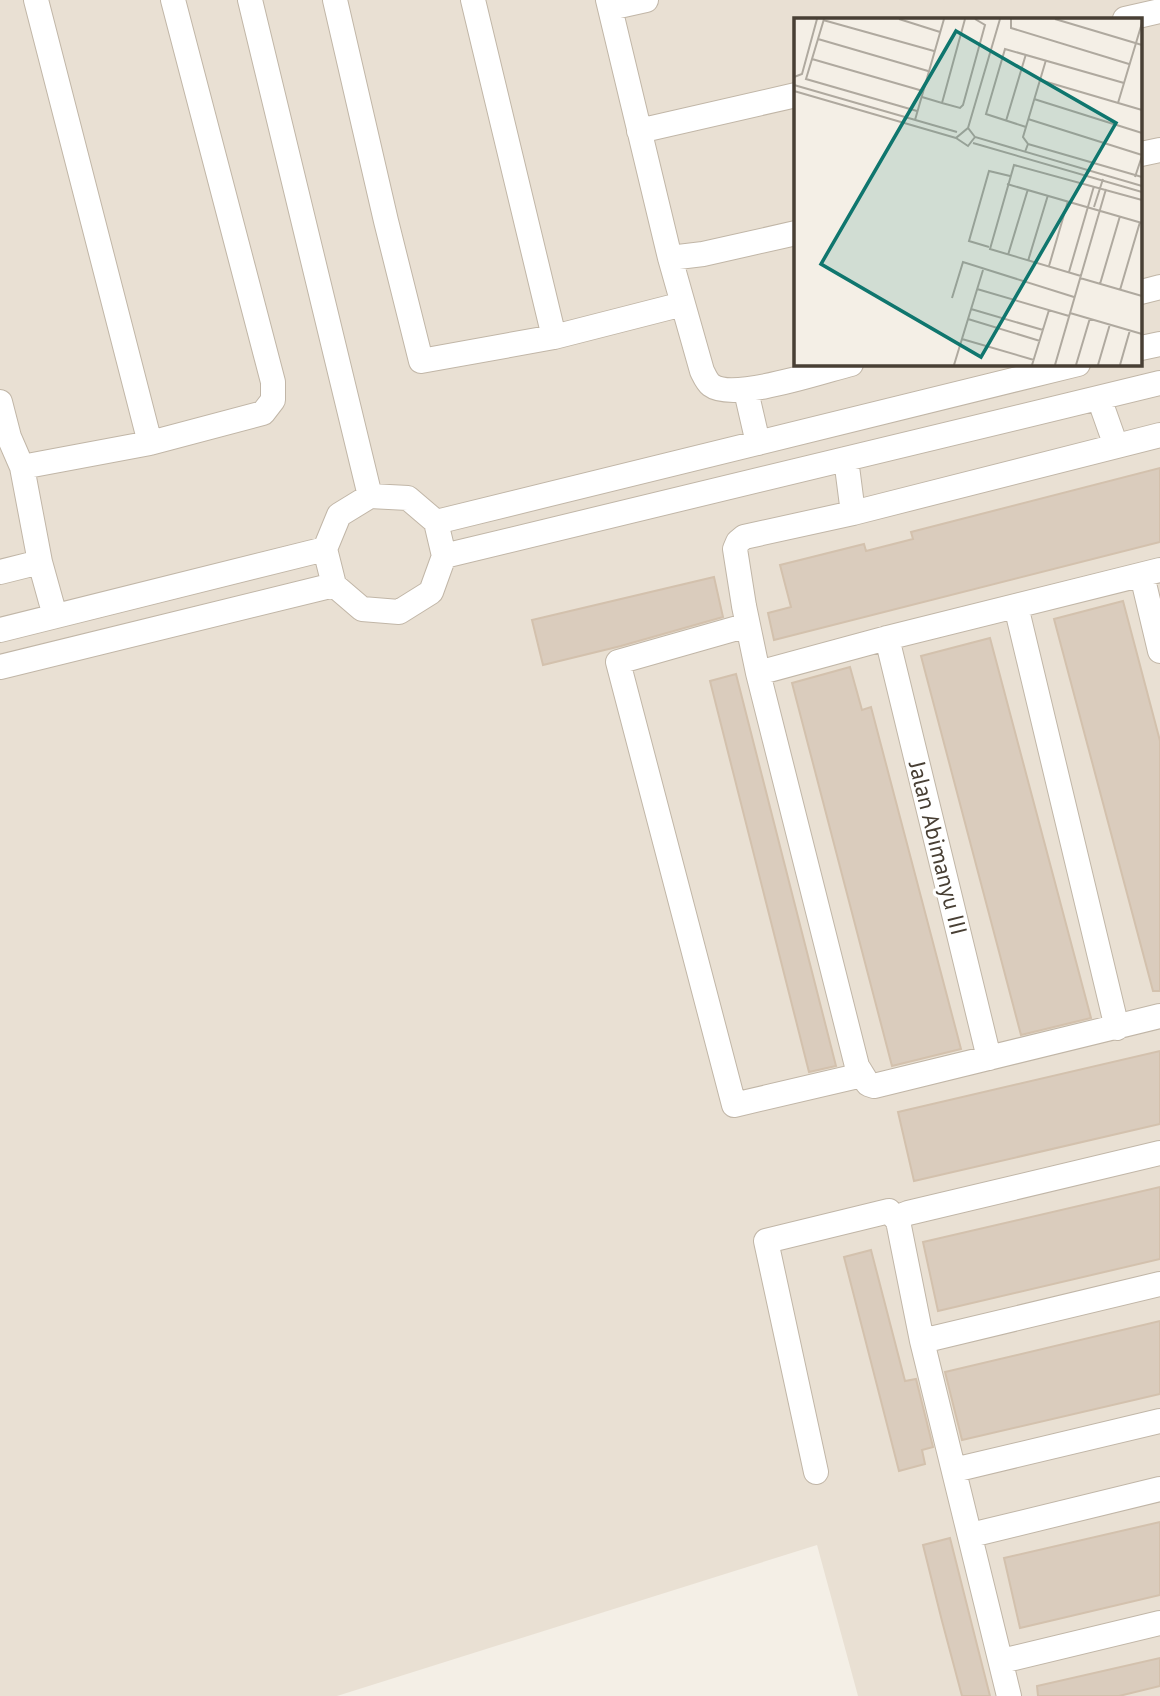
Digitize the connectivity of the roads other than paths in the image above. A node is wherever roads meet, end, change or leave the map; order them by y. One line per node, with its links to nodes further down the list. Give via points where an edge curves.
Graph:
1 (36, 0): 30 (street)
2 (173, 0): 30 (street, via 273,382 273,400 263,413)
3 (250, 0): 35 (street)
4 (335, 0): 19 (street, via 421,361)
5 (473, 0): 19 (street)
6 (646, 0): 7 (street)
7 (609, 4): 11 (street)
8 (1160, 11): 9 (street)
9 (1129, 18)
10 (794, 95): 11 (street)
11 (639, 131): 15 (street)
12 (1160, 150): 13 (street)
13 (1142, 154)
14 (794, 233): 15 (street)
15 (670, 258): 18 (street)
16 (1160, 287): 17 (street)
17 (1142, 292)
18 (683, 304): 19 (street); 25 (street, via 702,371 711,385)
19 (554, 337)
20 (1160, 344): 21 (street)
21 (1142, 348)
22 (843, 366): 25 (street)
23 (1050, 367): 31 (street)
24 (1160, 383): 26 (street)
25 (746, 390): 31 (street)
26 (1099, 398): 32 (street); 33 (street)
27 (0, 402): 29 (street)
28 (1160, 435): 32 (street)
29 (4, 438): 34 (street)
30 (150, 443): 34 (street)
31 (758, 443): 37 (street)
32 (1116, 446): 36 (street)
33 (846, 459): 36 (street); 39 (street)
34 (22, 467): 40 (street)
35 (370, 496): 37 (street, via 408,498); 38 (street, via 339,515)
36 (853, 513): 46 (street, via 738,542 735,549)
37 (436, 522): 39 (street)
38 (325, 549): 43 (street); 45 (street)
39 (444, 556): 43 (street, via 430,592 399,612 362,609)
40 (40, 562): 41 (street); 45 (street)
41 (0, 572)
42 (1151, 573): 44 (street); 49 (street)
43 (334, 585): 50 (street)
44 (1016, 606): 48 (street); 53 (street)
45 (55, 616): 47 (street)
46 (748, 625): 51 (street); 55 (street, via 618,662 734,1105)
47 (0, 629)
48 (887, 638): 51 (street); 54 (street, Jalan Abimanyu III)
49 (1160, 651)
50 (0, 667)
51 (758, 673): 55 (street)
52 (1160, 1016): 53 (street)
53 (1117, 1028): 54 (street)
54 (989, 1058): 55 (street, via 874,1086)
55 (862, 1075)
56 (1160, 1153): 57 (street, via 908,1213)
57 (898, 1221): 59 (street); 62 (street, via 889,1212 766,1241)
58 (1160, 1284): 59 (street)
59 (922, 1341): 61 (street)
60 (1160, 1420): 61 (street)
61 (954, 1470): 64 (street)
62 (816, 1472)
63 (1160, 1489): 64 (street)
64 (971, 1535): 66 (street)
65 (1160, 1623): 66 (street)
66 (1002, 1661): 67 (street)
67 (1009, 1696)

